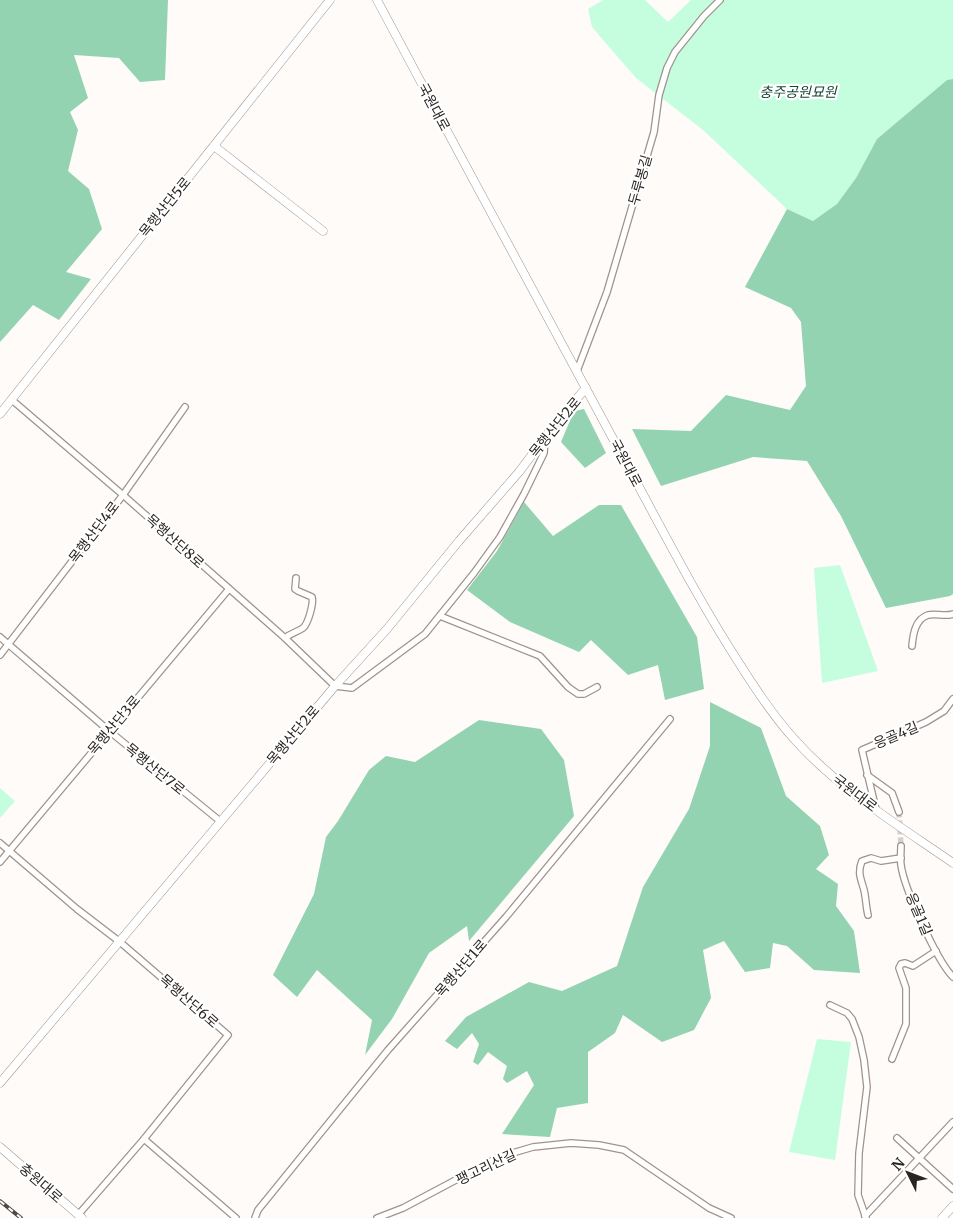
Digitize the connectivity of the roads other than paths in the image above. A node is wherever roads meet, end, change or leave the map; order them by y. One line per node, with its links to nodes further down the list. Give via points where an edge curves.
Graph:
1 (330, 0): 4 (street, 목행산단5로)
2 (377, 0): 6 (street, 국원대로)
3 (720, 0): 6 (street, 두루봉길, via 675,52 667,68 654,132 610,282)
4 (214, 146): 5 (street); 8 (street, 목행산단5로)
5 (324, 231)
6 (576, 372): 7 (street, 국원대로)
7 (586, 388): 11 (street, 목행산단2로); 28 (street, 국원대로, via 709,616 768,706 822,767)
8 (12, 400): 10 (street, 목행산단5로); 12 (street, 목행산단8로)
9 (185, 407): 12 (street, 목행산단4로)
10 (0, 414)
11 (545, 437): 16 (street, via 544,453 500,537); 22 (street, 목행산단2로, via 387,629)
12 (123, 494): 14 (street, 목행산단8로); 19 (street, 목행산단4로)
13 (296, 578): 18 (street, via 295,589 314,601 305,626)
14 (228, 588): 18 (street, 목행산단8로); 26 (street, 목행산단3로)
15 (953, 614): 20 (street, via 928,615 921,620 914,630)
16 (440, 616): 22 (street, via 425,634 352,688); 23 (street, via 540,656 578,694)
17 (0, 638): 19 (street, 목행산단7로)
18 (285, 638): 22 (street, 목행산단8로)
19 (9, 645): 21 (street, 목행산단4로); 26 (street, 목행산단7로)
20 (912, 646)
21 (0, 655)
22 (335, 686): 30 (street, 목행산단2로)
23 (597, 687)
24 (953, 700): 27 (street, 응골4길, via 944,711 926,722 862,750)
25 (670, 719): 54 (street, 목행산단1로, via 506,917 388,1050 258,1210)
26 (108, 730): 30 (street, 목행산단7로); 33 (street, 목행산단3로)
27 (867, 775): 28 (street, 응골4길); 29 (street, via 892,793)
28 (876, 810): 36 (street, 국원대로)
29 (898, 812)
30 (220, 821): 38 (street, 목행산단2로)
31 (0, 843): 33 (street, 목행산단6로)
32 (901, 846): 34 (street, 응골1길)
33 (10, 851): 35 (street, 목행산단3로); 38 (street, 목행산단6로)
34 (901, 858): 37 (street, via 862,861 859,875); 39 (street, 응골1길, via 902,873 916,911)
35 (0, 862)
36 (953, 863)
37 (868, 915)
38 (120, 942): 43 (street, 목행산단2로); 46 (street, 목행산단6로, via 228,1035)
39 (936, 951): 40 (street, 응골1길); 42 (street, via 913,966 906,963 899,968 906,988 906,1024)
40 (953, 977)
41 (830, 1005): 52 (street, via 852,1019 864,1060 867,1087 858,1195)
42 (892, 1059)
43 (0, 1083)
44 (953, 1122): 48 (street)
45 (897, 1138): 48 (street)
46 (144, 1139): 51 (street); 53 (street)
47 (0, 1147): 51 (street, 충원대로)
48 (920, 1158): 49 (street); 52 (street)
49 (953, 1189)
50 (953, 1206): 57 (street)
51 (80, 1216)
52 (865, 1217)
53 (236, 1218)
54 (255, 1218)
55 (377, 1218): 56 (street, 팽고리산길, via 403,1208 499,1157 533,1146 571,1144 624,1150 709,1208)
56 (731, 1218)
57 (942, 1218)

